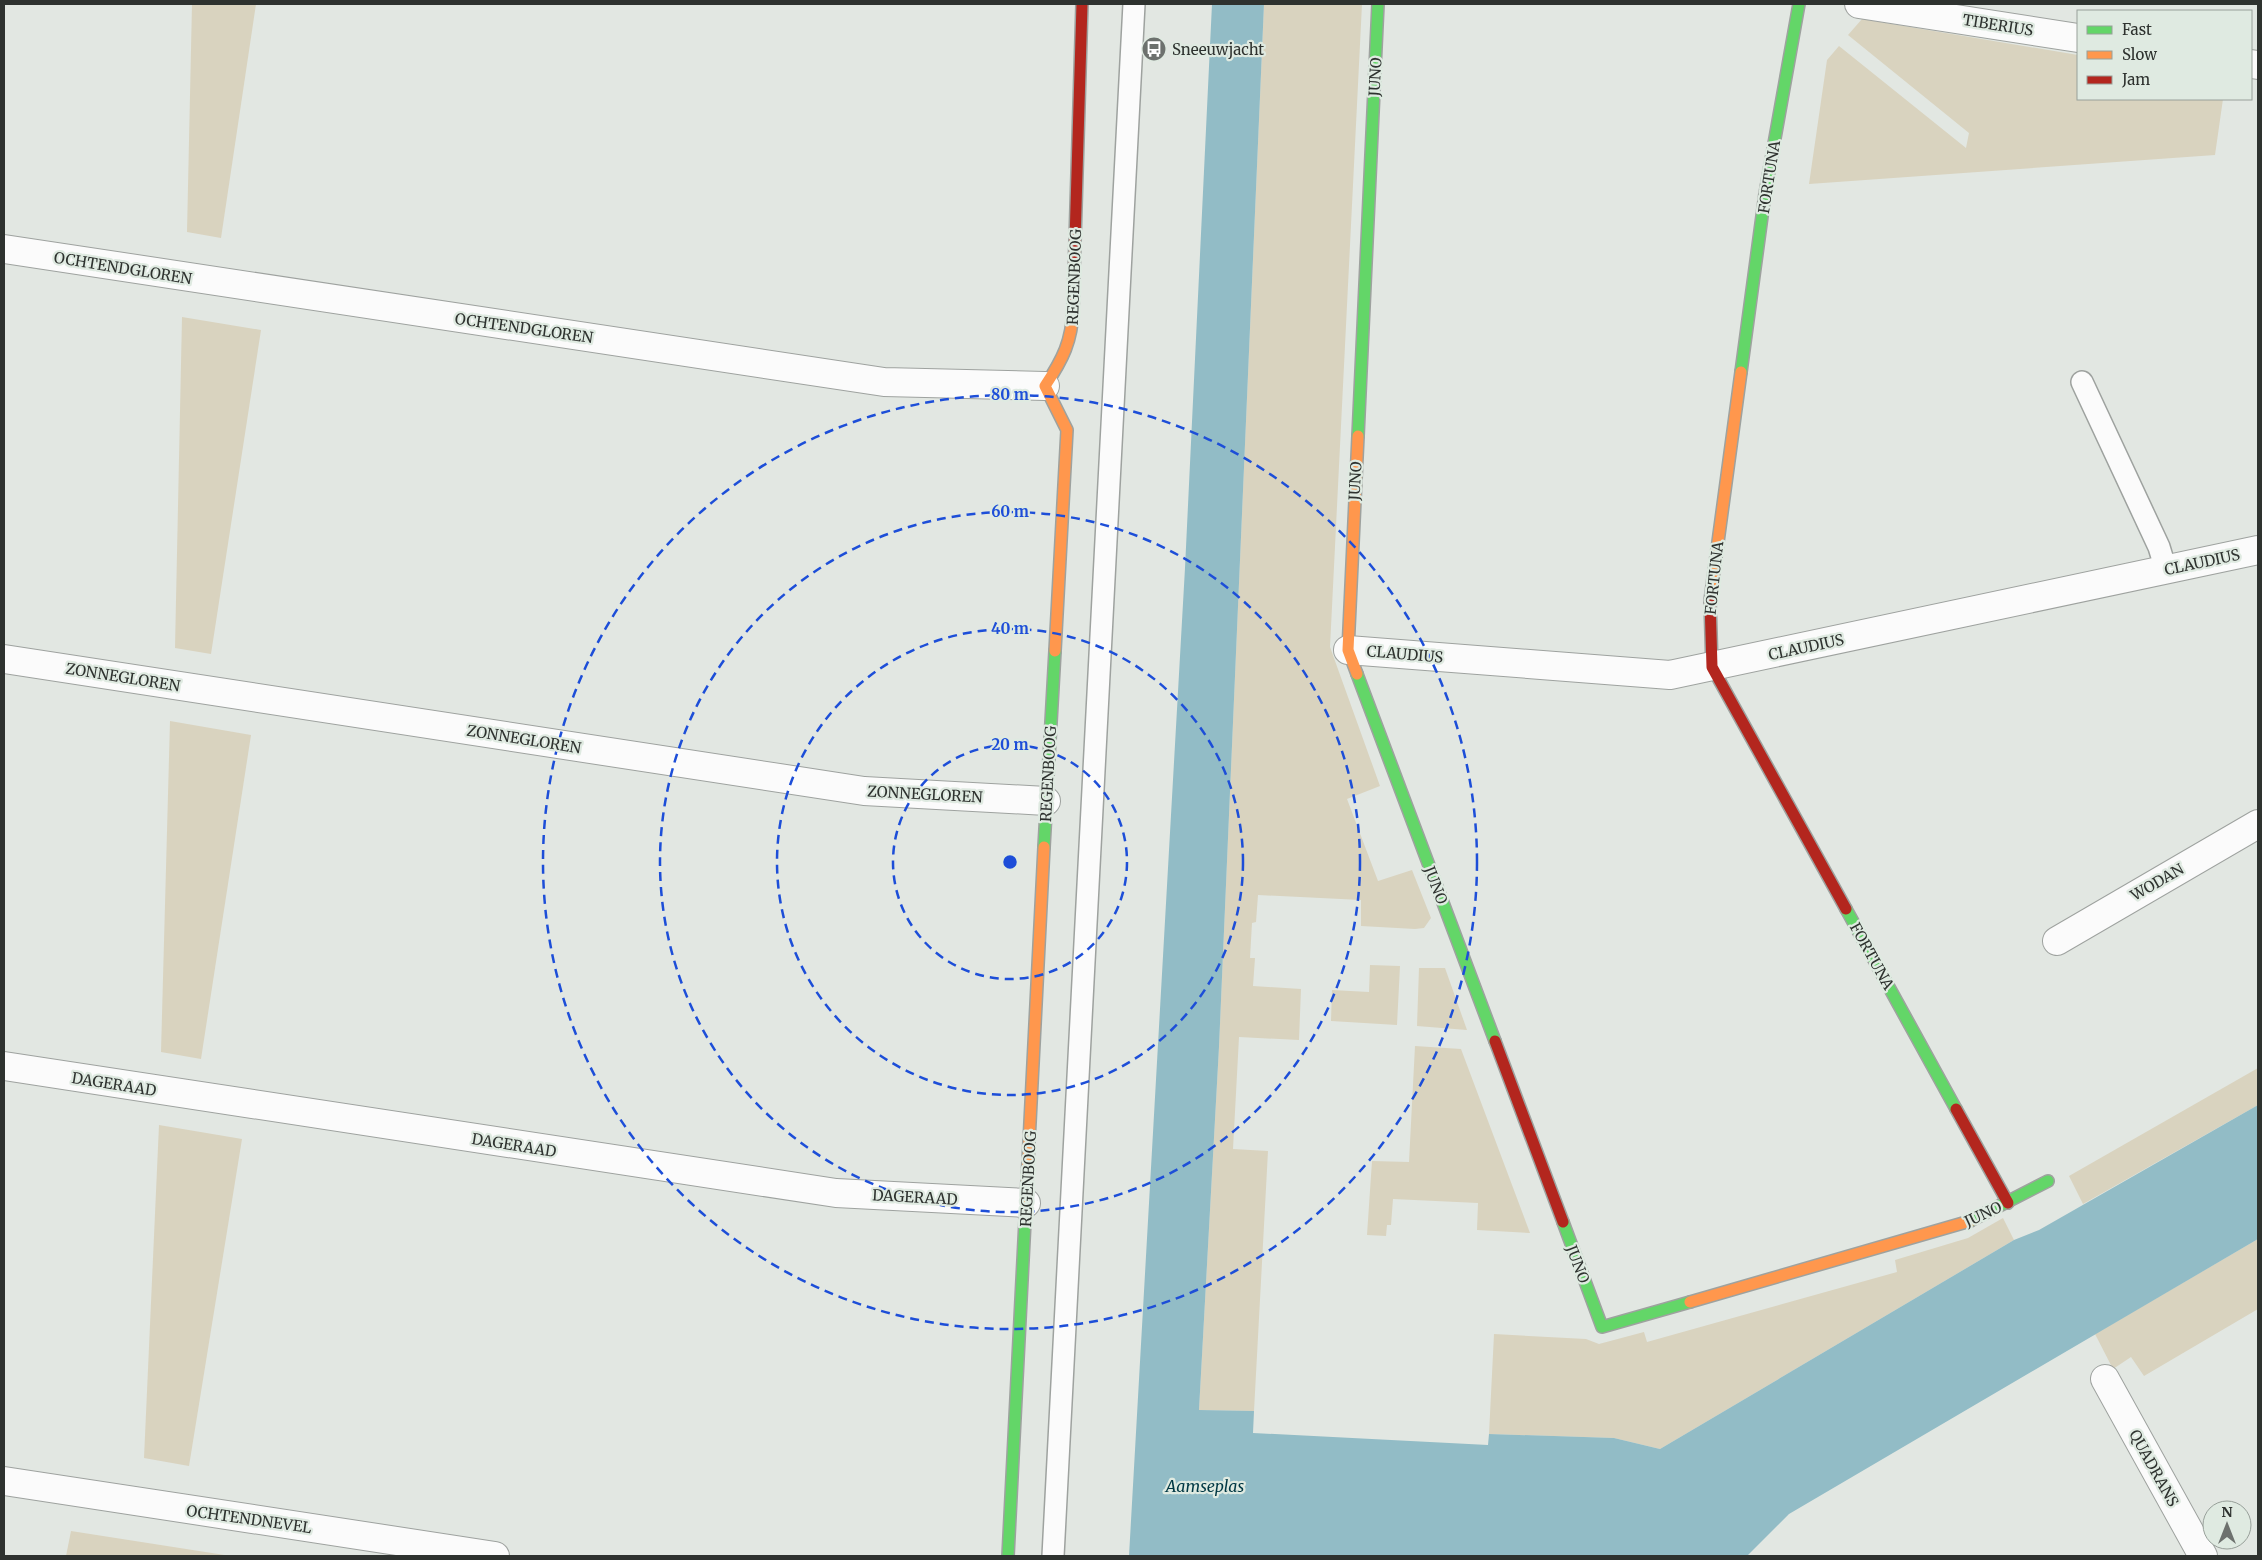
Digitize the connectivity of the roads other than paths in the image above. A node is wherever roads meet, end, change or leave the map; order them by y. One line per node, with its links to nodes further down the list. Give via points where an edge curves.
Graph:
1 (1082, 4): 9 (street, REGENBOOG, via 1072,332 1061,362)
2 (1134, 4): 26 (lane)
3 (1378, 4): 12 (street, JUNO)
4 (1799, 4): 14 (street, FORTUNA, via 1765,194 1710,599)
5 (1859, 4): 6 (street, TIBERIUS)
6 (2077, 38)
7 (4, 249): 9 (street, OCHTENDGLOREN, via 884,382)
8 (2082, 382): 11 (lane, via 2159,547)
9 (1045, 386): 15 (street, REGENBOOG, via 1067,430)
10 (2258, 550): 11 (street, CLAUDIUS)
11 (2166, 570): 14 (street, CLAUDIUS)
12 (1348, 650): 14 (street, CLAUDIUS, via 1670,675); 21 (street, JUNO, via 1602,1327 1965,1224)
13 (4, 658): 15 (street, ZONNEGLOREN, via 864,791)
14 (1712, 667): 21 (street, FORTUNA)
15 (1046, 801): 20 (street, REGENBOOG)
16 (2258, 824): 17 (street, WODAN)
17 (2057, 940)
18 (4, 1066): 20 (street, DAGERAAD, via 836,1193)
19 (2048, 1181): 21 (street)
20 (1026, 1203): 25 (street, REGENBOOG)
21 (2008, 1203)
22 (2105, 1379): 27 (street, QUADRANS)
23 (4, 1480): 24 (street, OCHTENDNEVEL)
24 (495, 1556)
25 (1008, 1556)
26 (1053, 1556)
27 (2203, 1556)

